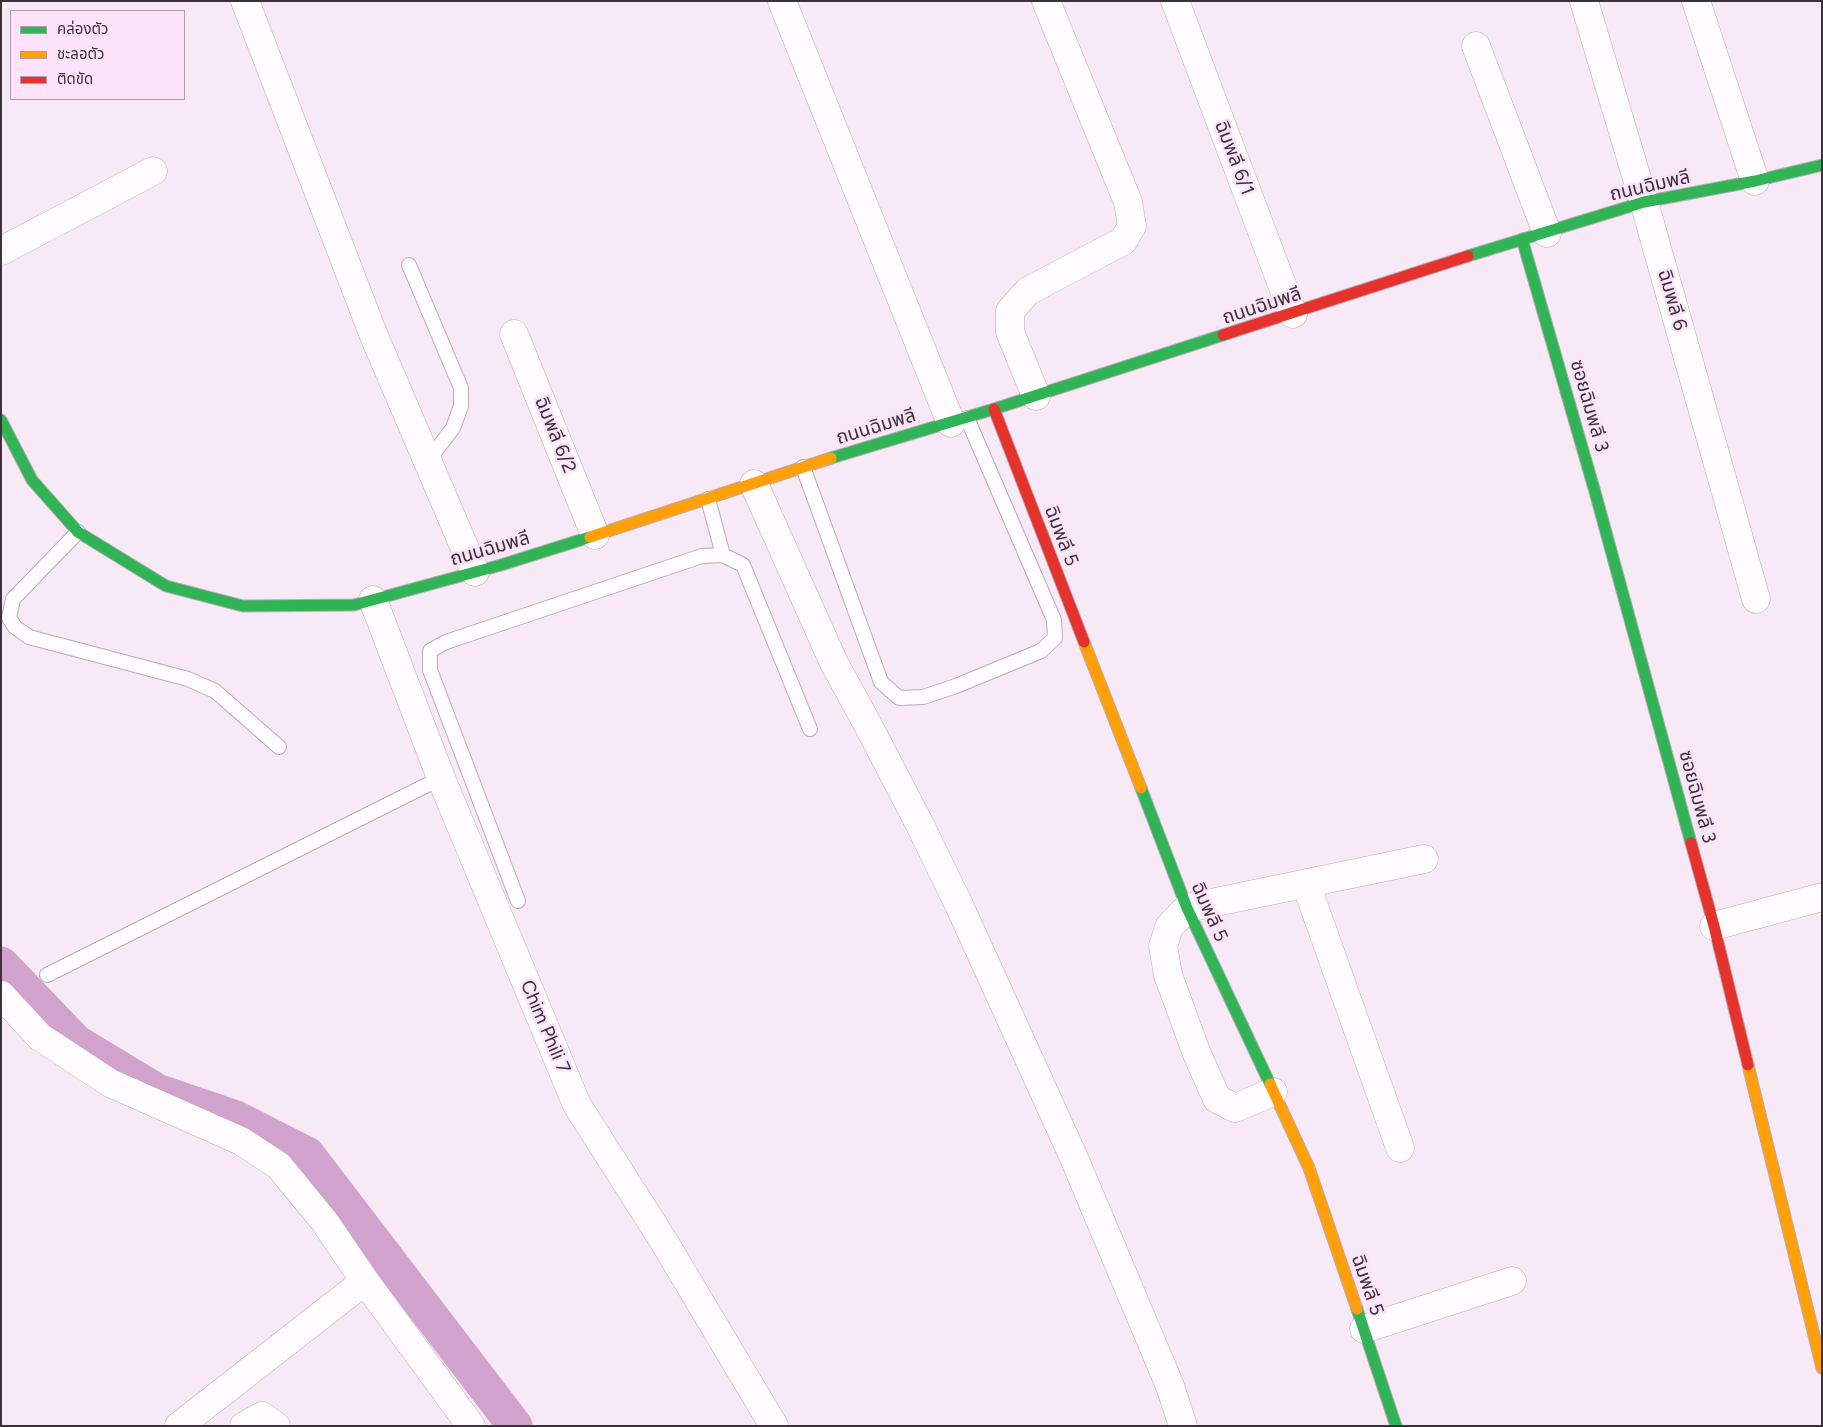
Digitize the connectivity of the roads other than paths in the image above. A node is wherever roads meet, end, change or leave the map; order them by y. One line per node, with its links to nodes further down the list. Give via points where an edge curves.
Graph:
1 (245, 1): 21 (street, via 374,336)
2 (1046, 1): 17 (street, via 1128,202 1132,226 1123,241 1028,291 1010,311 1010,332)
3 (1175, 1): 15 (street, ฉิมพลี 6/1)
4 (1584, 1): 11 (street, ฉิมพลี 6)
5 (1696, 1): 10 (street)
6 (781, 3): 20 (street)
7 (1476, 46): 12 (street)
8 (1822, 165): 10 (street, ถนนฉิมพลี)
9 (154, 171): 13 (street)
10 (1755, 181): 11 (street, ถนนฉิมพลี)
11 (1644, 202): 12 (street, ถนนฉิมพลี); 29 (street, ฉิมพลี 6)
12 (1534, 236): 15 (street, ถนนฉิมพลี); 39 (street, ซอยฉิมพลี 3, via 1595,492)
13 (1, 251)
14 (409, 265): 21 (lane, via 461,388 461,406 453,428)
15 (1293, 314): 17 (street, ถนนฉิมพลี)
16 (514, 334): 26 (street, ฉิมพลี 6/2)
17 (1036, 396): 18 (street, ถนนฉิมพลี)
18 (994, 409): 20 (street, ถนนฉิมพลี); 38 (street, ฉิมพลี 5)
19 (1, 420): 25 (street, ถนนฉิมพลี, via 32,480)
20 (959, 420): 22 (street, ถนนฉิมพลี); 22 (lane, via 1054,620 1056,638 1041,651 923,697 899,698 881,682)
21 (428, 461): 28 (street)
22 (803, 467): 23 (street, ถนนฉิมพลี)
23 (754, 484): 24 (street, ถนนฉิมพลี); 53 (street, via 834,663 920,825 967,923 1074,1158 1170,1386)
24 (708, 499): 26 (street, ถนนฉิมพลี); 27 (lane)
25 (78, 532): 30 (street, ถนนฉิมพลี, via 166,586 244,606 354,605); 32 (lane, via 13,599 9,618 15,627 29,637 188,679 214,692)
26 (595, 535): 28 (street, ถนนฉิมพลี)
27 (723, 554): 31 (lane, via 743,565); 37 (lane, via 702,556 446,642 430,651 430,670)
28 (475, 572): 30 (street, ถนนฉิมพลี)
29 (1756, 599)
30 (373, 600): 33 (street, Chim Phili 7)
31 (810, 729)
32 (279, 747)
33 (441, 778): 40 (lane); 52 (street, Chim Phili 7, via 577,1104 664,1240)
34 (1424, 860): 35 (street)
35 (1306, 884): 38 (street); 43 (street)
36 (1822, 897): 39 (street)
37 (518, 901)
38 (1187, 908): 42 (street, ฉิมพลี 5); 42 (street, via 1169,927 1163,946 1168,975 1197,1054 1218,1099 1235,1108)
39 (1714, 926): 47 (street, ซอยฉิมพลี 3)
40 (47, 975)
41 (1, 995): 44 (street, via 40,1037 110,1083 241,1141 279,1166 324,1221)
42 (1274, 1092): 46 (street, ฉิมพลี 5, via 1309,1168)
43 (1400, 1148)
44 (365, 1281): 48 (street); 51 (street)
45 (1512, 1281): 46 (street)
46 (1364, 1329): 54 (street, ฉิมพลี 5)
47 (1822, 1368)
48 (178, 1426)
49 (244, 1426): 50 (street, via 262,1416)
50 (276, 1426)
51 (471, 1426)
52 (774, 1426)
53 (1183, 1426)
54 (1396, 1426)

